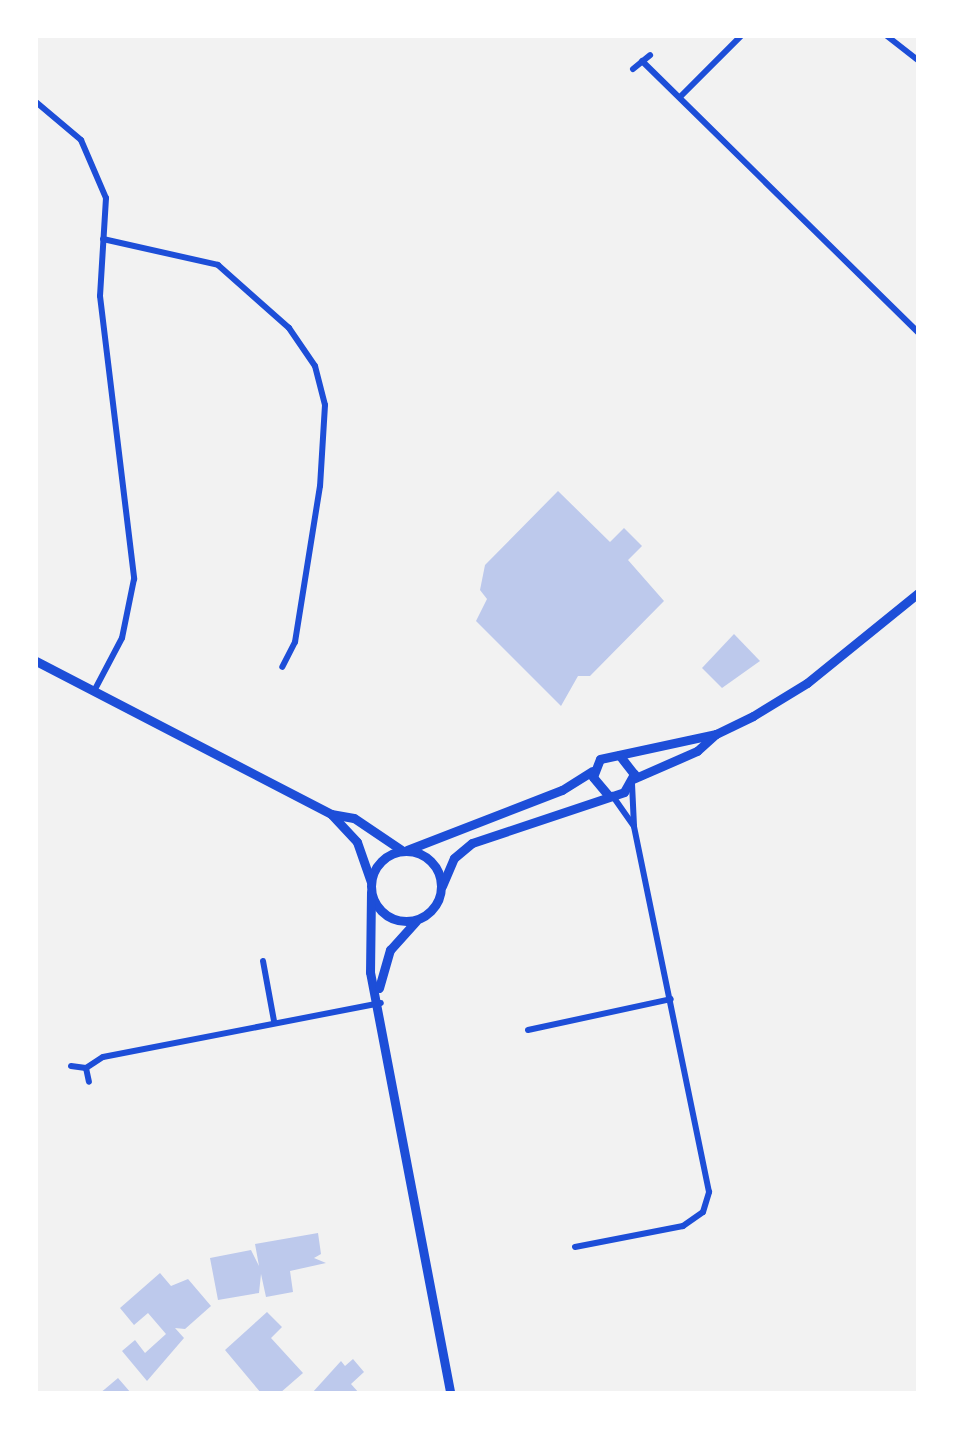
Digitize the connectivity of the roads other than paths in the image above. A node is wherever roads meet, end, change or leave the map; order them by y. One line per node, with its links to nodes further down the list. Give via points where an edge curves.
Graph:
1 (741, 36): 7 (street)
2 (887, 36): 4 (street)
3 (650, 55): 5 (street)
4 (918, 60)
5 (642, 61): 6 (street); 7 (street)
6 (633, 69)
7 (680, 97): 10 (street)
8 (36, 102): 9 (street, via 81,140 99,169)
9 (103, 239): 13 (street, via 218,265 289,328 315,366 325,405 320,486 295,642); 14 (street, via 100,296 134,579 122,638)
10 (918, 332)
11 (918, 593): 15 (main road, via 797,690)
12 (36, 661): 14 (main road)
13 (282, 667)
14 (94, 691): 20 (main road)
15 (716, 734): 16 (main road); 18 (main road, via 697,751)
16 (619, 755): 17 (main road, via 600,759); 18 (main road)
17 (593, 771): 19 (main road); 22 (main road, via 562,790)
18 (633, 781): 19 (main road); 21 (street)
19 (610, 795): 21 (street); 23 (main road, via 472,843 454,858)
20 (331, 814): 22 (main road, via 348,815); 24 (main road, via 357,842)
21 (634, 826): 28 (street)
22 (405, 851): 23 (main road, via 434,864); 24 (main road, via 380,863)
23 (442, 886): 25 (main road, via 434,908)
24 (371, 887): 25 (main road, via 386,915); 27 (main road, via 369,965)
25 (419, 919): 27 (main road, via 393,946)
26 (263, 961): 30 (street)
27 (379, 988): 29 (main road)
28 (671, 999): 31 (street); 35 (street, via 704,1149 707,1204 683,1226)
29 (381, 1003): 30 (street); 36 (main road)
30 (274, 1021): 33 (street, via 103,1057)
31 (528, 1030)
32 (71, 1066): 33 (street)
33 (86, 1068): 34 (street)
34 (89, 1082)
35 (575, 1247)
36 (450, 1393)

